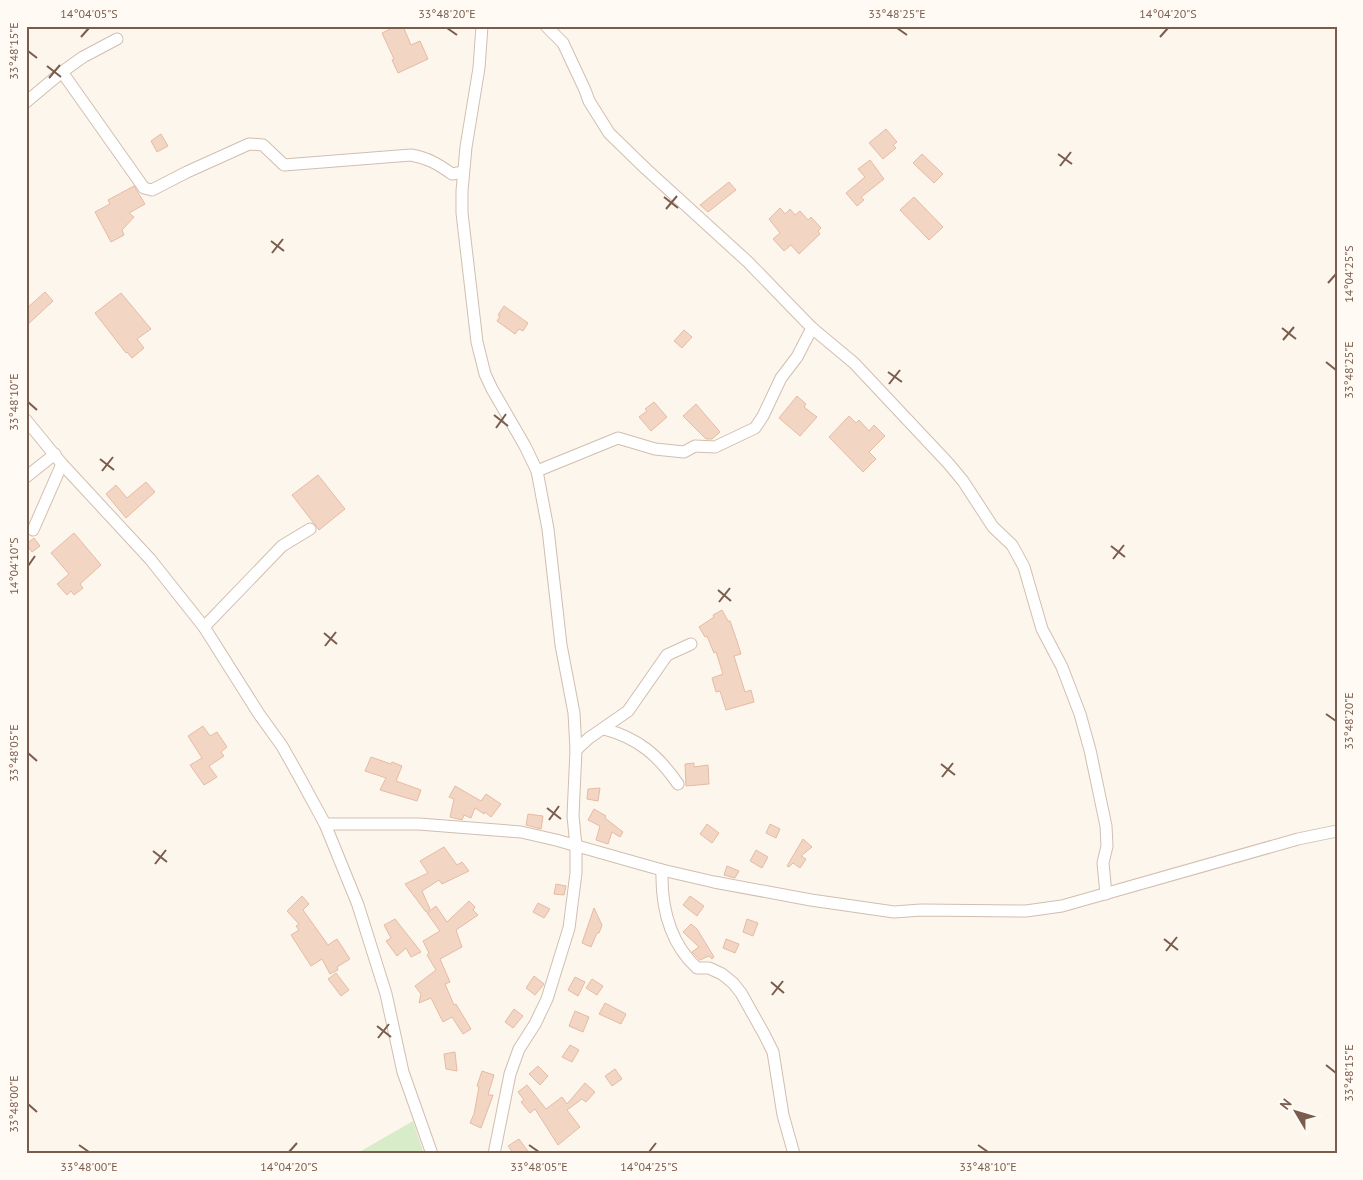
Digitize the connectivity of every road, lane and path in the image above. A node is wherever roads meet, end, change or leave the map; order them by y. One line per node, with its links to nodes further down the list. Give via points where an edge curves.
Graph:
1 (482, 26): 6 (street, via 480,68)
2 (546, 26): 7 (street, via 562,43 589,101 609,133 748,262)
3 (117, 39): 4 (street)
4 (62, 72): 5 (street); 6 (street, via 144,188 152,190 250,144 263,145 284,165 411,155 429,159 452,174)
5 (26, 102)
6 (464, 172): 11 (street, via 462,213 480,360 492,389)
7 (812, 328): 11 (street, via 754,428 715,446 695,446 684,452 654,450 618,438); 24 (street, via 854,364 948,463 993,527 1012,545 1024,567 1042,629 1062,667 1090,750 1106,826 1107,846 1103,863)
8 (26, 420): 9 (street)
9 (55, 454): 10 (street); 12 (street)
10 (62, 464): 14 (street); 15 (street, via 150,559)
11 (537, 471): 18 (street, via 548,528 561,645 574,713)
12 (26, 476)
13 (310, 529): 15 (street, via 282,546)
14 (33, 530)
15 (204, 627): 20 (street, via 282,746)
16 (691, 644): 17 (street, via 667,655 628,711)
17 (604, 729): 18 (street); 19 (street, via 646,747)
18 (576, 750): 22 (street, via 573,816)
19 (678, 784)
20 (325, 824): 22 (street, via 419,824 521,832); 25 (street, via 358,905 386,994 403,1072)
21 (1337, 831): 24 (street, via 1298,839)
22 (576, 846): 23 (street); 26 (street, via 569,928 547,998 510,1074)
23 (662, 870): 24 (street, via 714,882 894,912 1026,911 1062,906); 27 (street, via 663,905 672,936 697,968 709,968 733,982 773,1052 783,1115)
24 (1106, 894)
25 (432, 1154)
26 (494, 1154)
27 (794, 1154)

